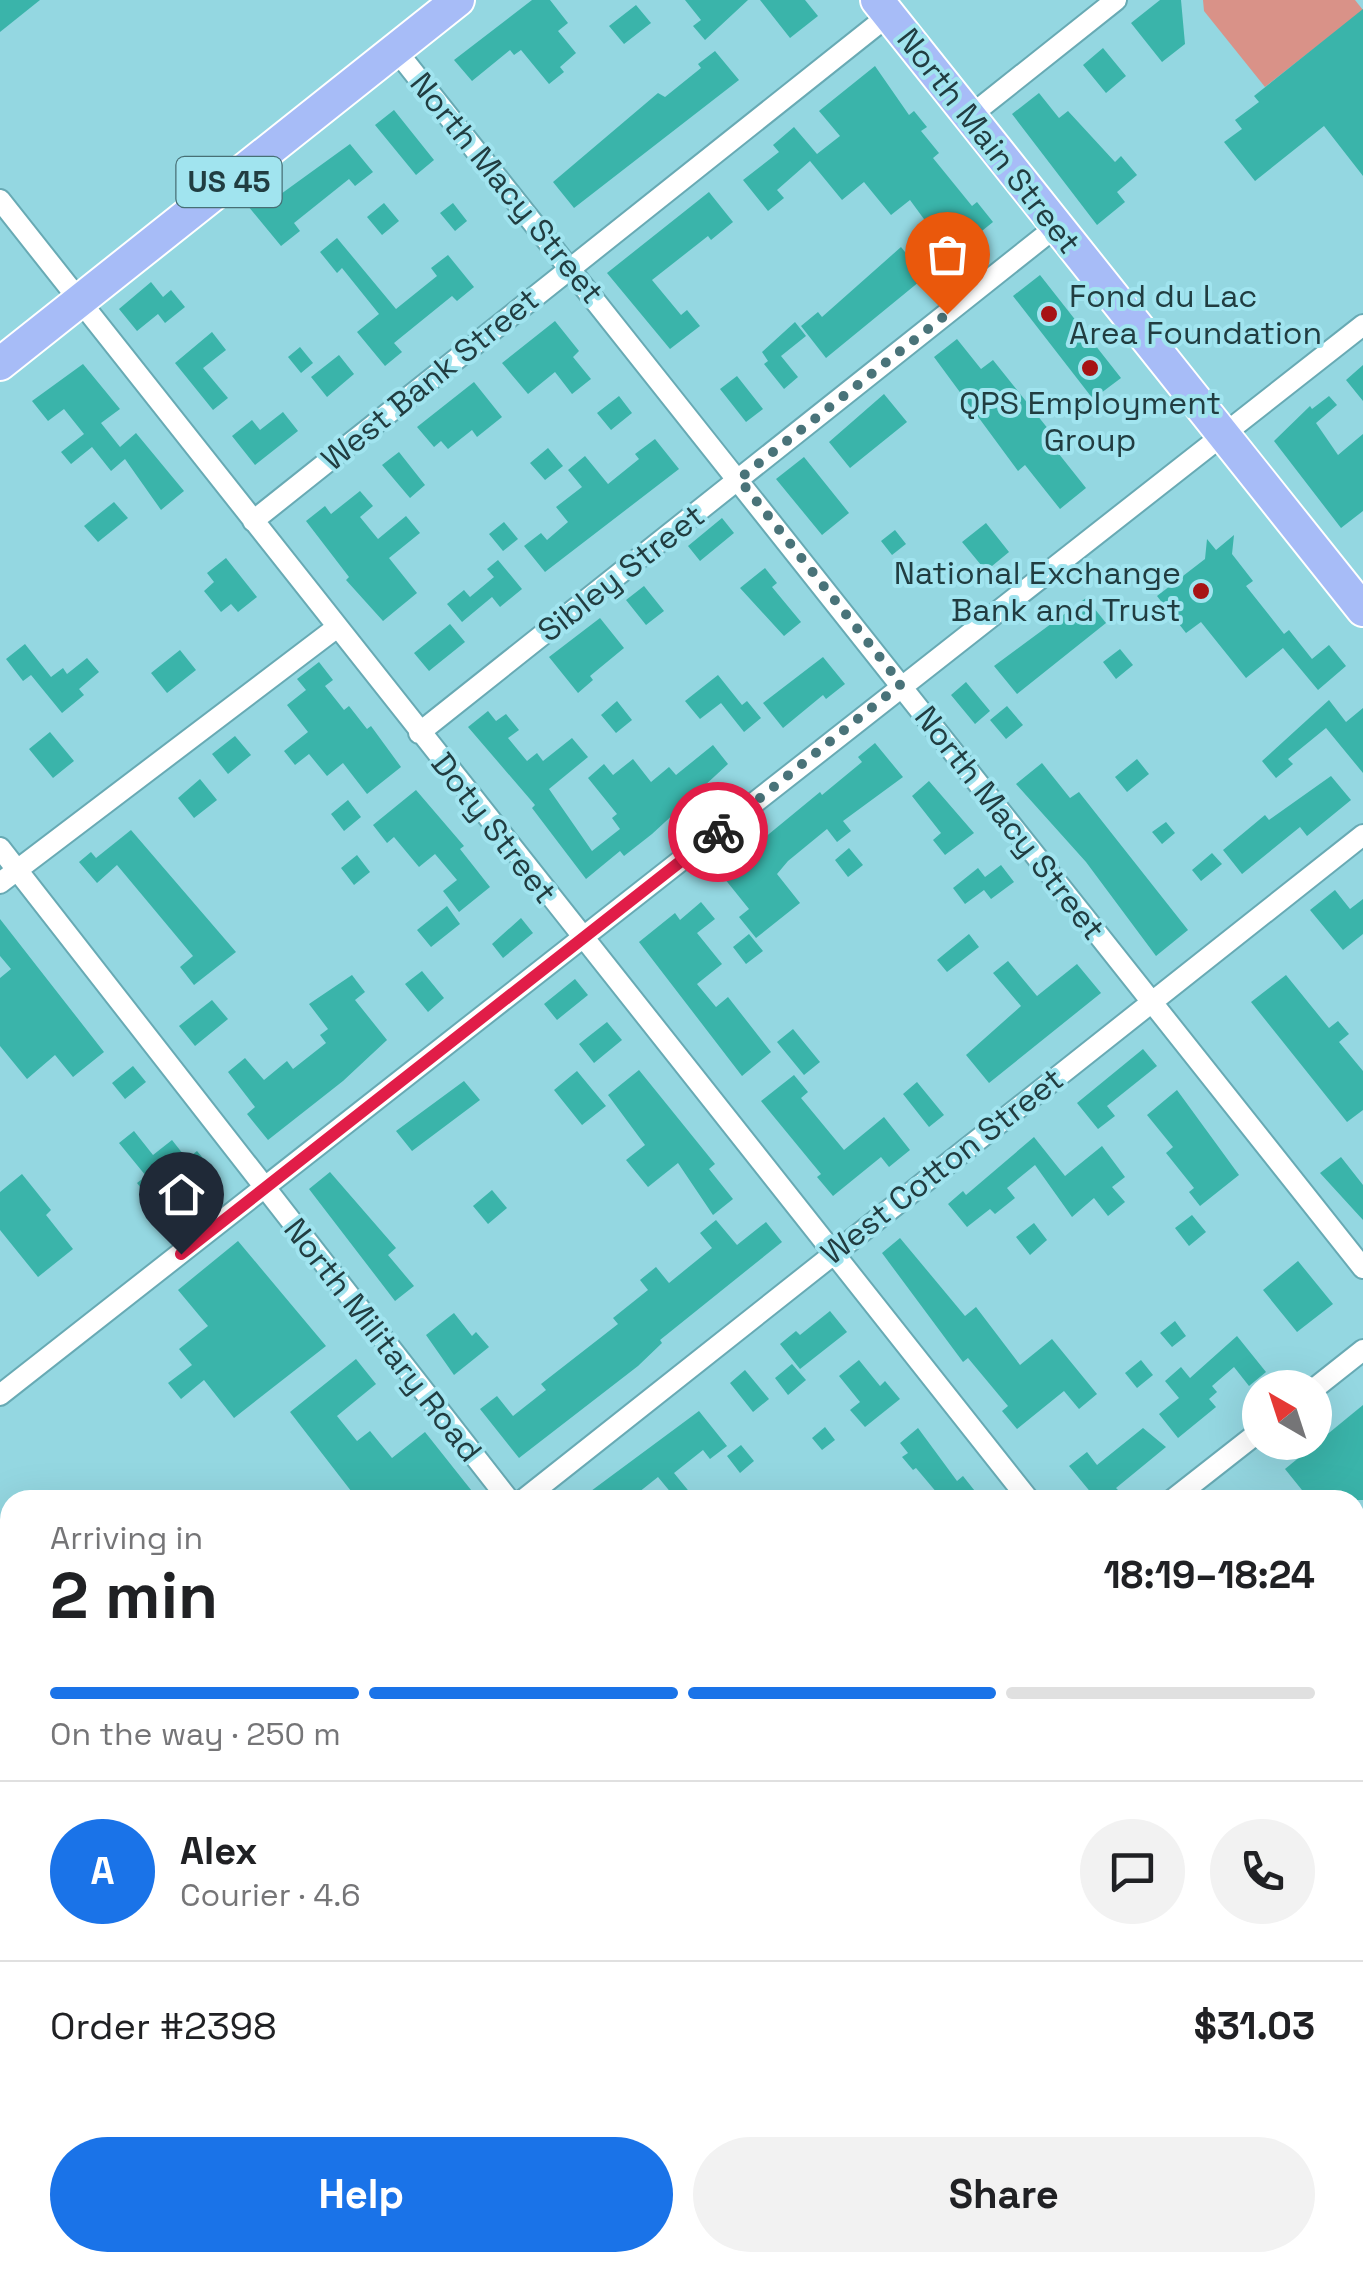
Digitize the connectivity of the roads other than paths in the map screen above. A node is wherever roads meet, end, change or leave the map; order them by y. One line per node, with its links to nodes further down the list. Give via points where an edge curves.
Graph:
1 (458, 0): 4 (main road, US 45)
2 (1116, 0): 5 (street)
3 (883, 7): 5 (main road, North Main Street); 8 (street, West Bank Street)
4 (395, 49): 8 (street, North Macy Street); 9 (main road, US 45)
5 (970, 116): 7 (main road, North Main Street)
6 (0, 200): 9 (street, Doty Street)
7 (1057, 226): 12 (main road, North Main Street); 13 (street, Sibley Street)
8 (570, 268): 13 (street, North Macy Street); 14 (street, West Bank Street)
9 (78, 303): 11 (main road, US 45); 14 (street, Doty Street)
10 (1363, 325): 12 (street)
11 (0, 364)
12 (1224, 432): 15 (main road, North Main Street); 17 (street)
13 (739, 479): 17 (street, North Macy Street); 18 (street, Sibley Street)
14 (253, 520): 16 (street, Doty Street)
15 (1363, 610)
16 (336, 628): 18 (street, Doty Street); 21 (street)
17 (901, 684): 23 (street); 24 (street, North Macy Street)
18 (419, 733): 23 (street, Doty Street)
19 (1363, 836): 24 (street, West Cotton Street)
20 (0, 848): 21 (street, North Military Road)
21 (17, 870): 22 (street); 25 (street, North Military Road)
22 (0, 883)
23 (583, 942): 25 (street); 26 (street, Doty Street)
24 (1151, 1002): 26 (street, West Cotton Street); 27 (street, North Macy Street)
25 (264, 1188): 30 (street); 32 (street, North Military Road)
26 (832, 1252): 33 (street, West Cotton Street); 34 (street, Doty Street)
27 (1363, 1268)
28 (1363, 1350): 29 (street)
29 (1332, 1375)
30 (0, 1395)
31 (1242, 1445): 35 (street)
32 (501, 1490)
33 (536, 1490)
34 (1021, 1490)
35 (1185, 1490)

